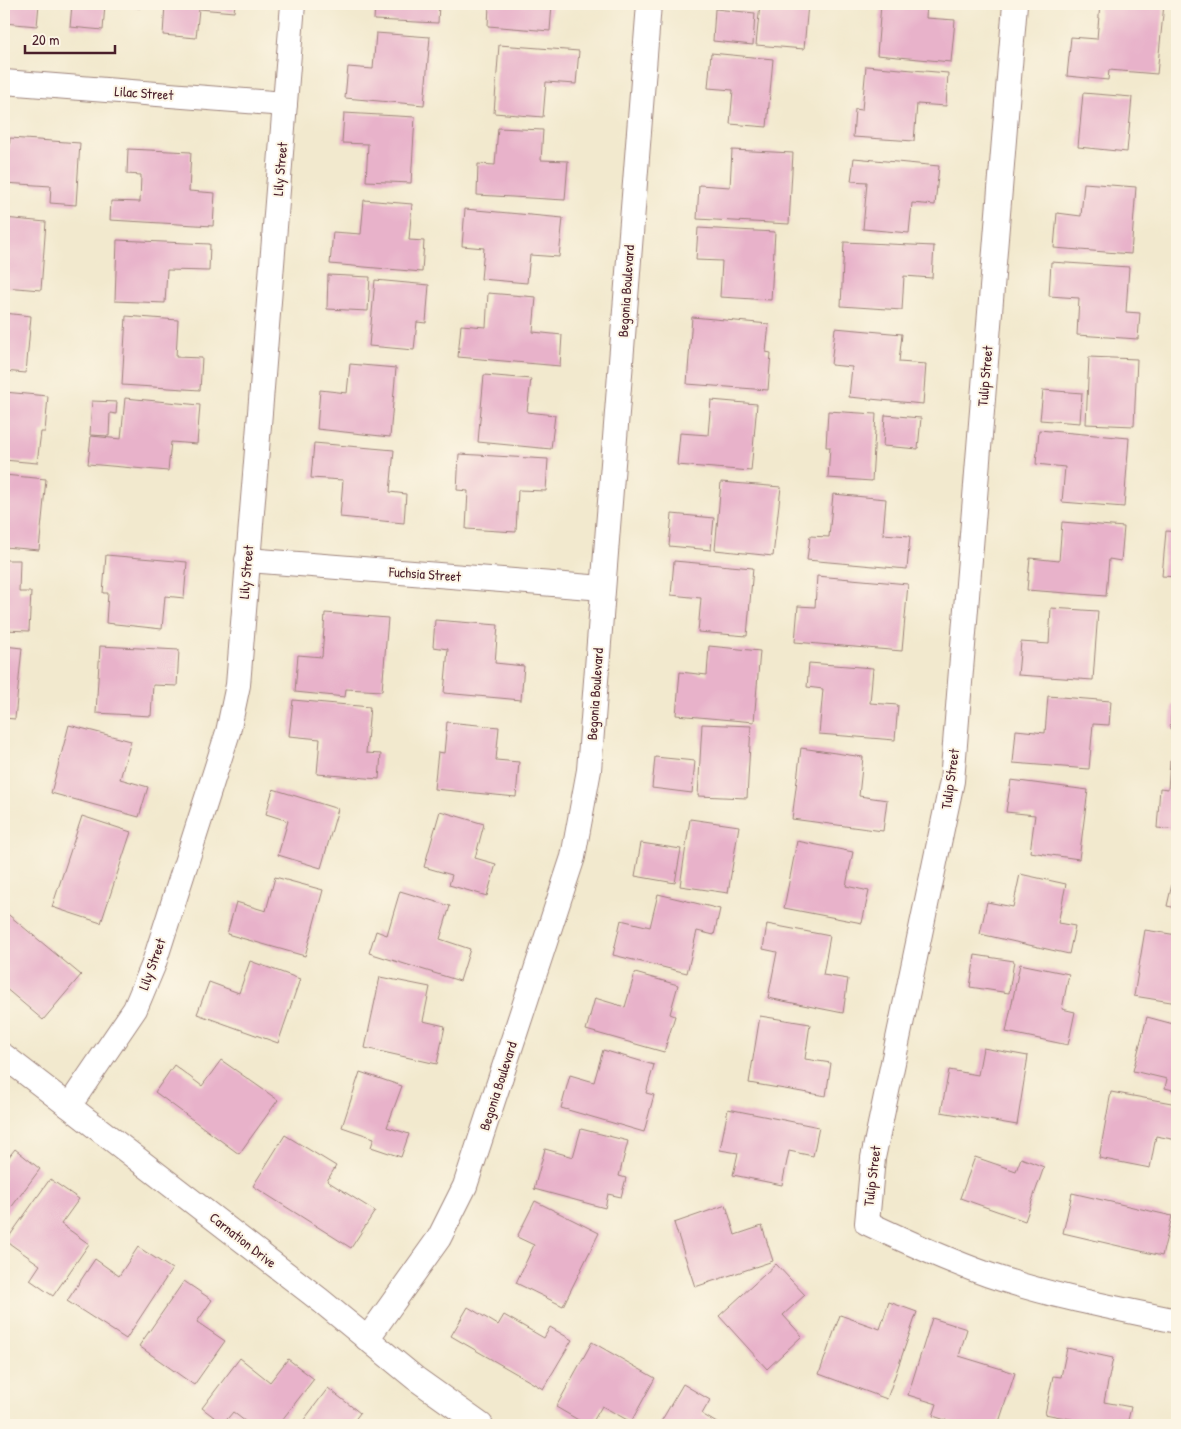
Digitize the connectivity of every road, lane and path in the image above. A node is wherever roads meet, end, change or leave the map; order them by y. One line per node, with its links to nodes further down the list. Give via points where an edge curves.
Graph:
1 (293, 4): 5 (street, Lily Street)
2 (649, 4): 7 (street, Begonia Boulevard)
3 (1015, 4): 10 (street, Tulip Street, via 952,781 873,1158 867,1223 917,1247 991,1275 1069,1298)
4 (4, 82): 5 (street, Lilac Street)
5 (285, 104): 6 (street, Lily Street)
6 (247, 560): 7 (street, Fuchsia Street); 9 (street, Lily Street, via 238,685 228,732 156,957 135,1009)
7 (603, 588): 11 (street, Begonia Boulevard, via 589,770 573,857 465,1186 439,1238)
8 (4, 1056): 9 (street, Carnation Drive)
9 (69, 1106): 11 (street, Carnation Drive)
10 (1177, 1321)
11 (367, 1339): 12 (street, Carnation Drive)
12 (481, 1425)

